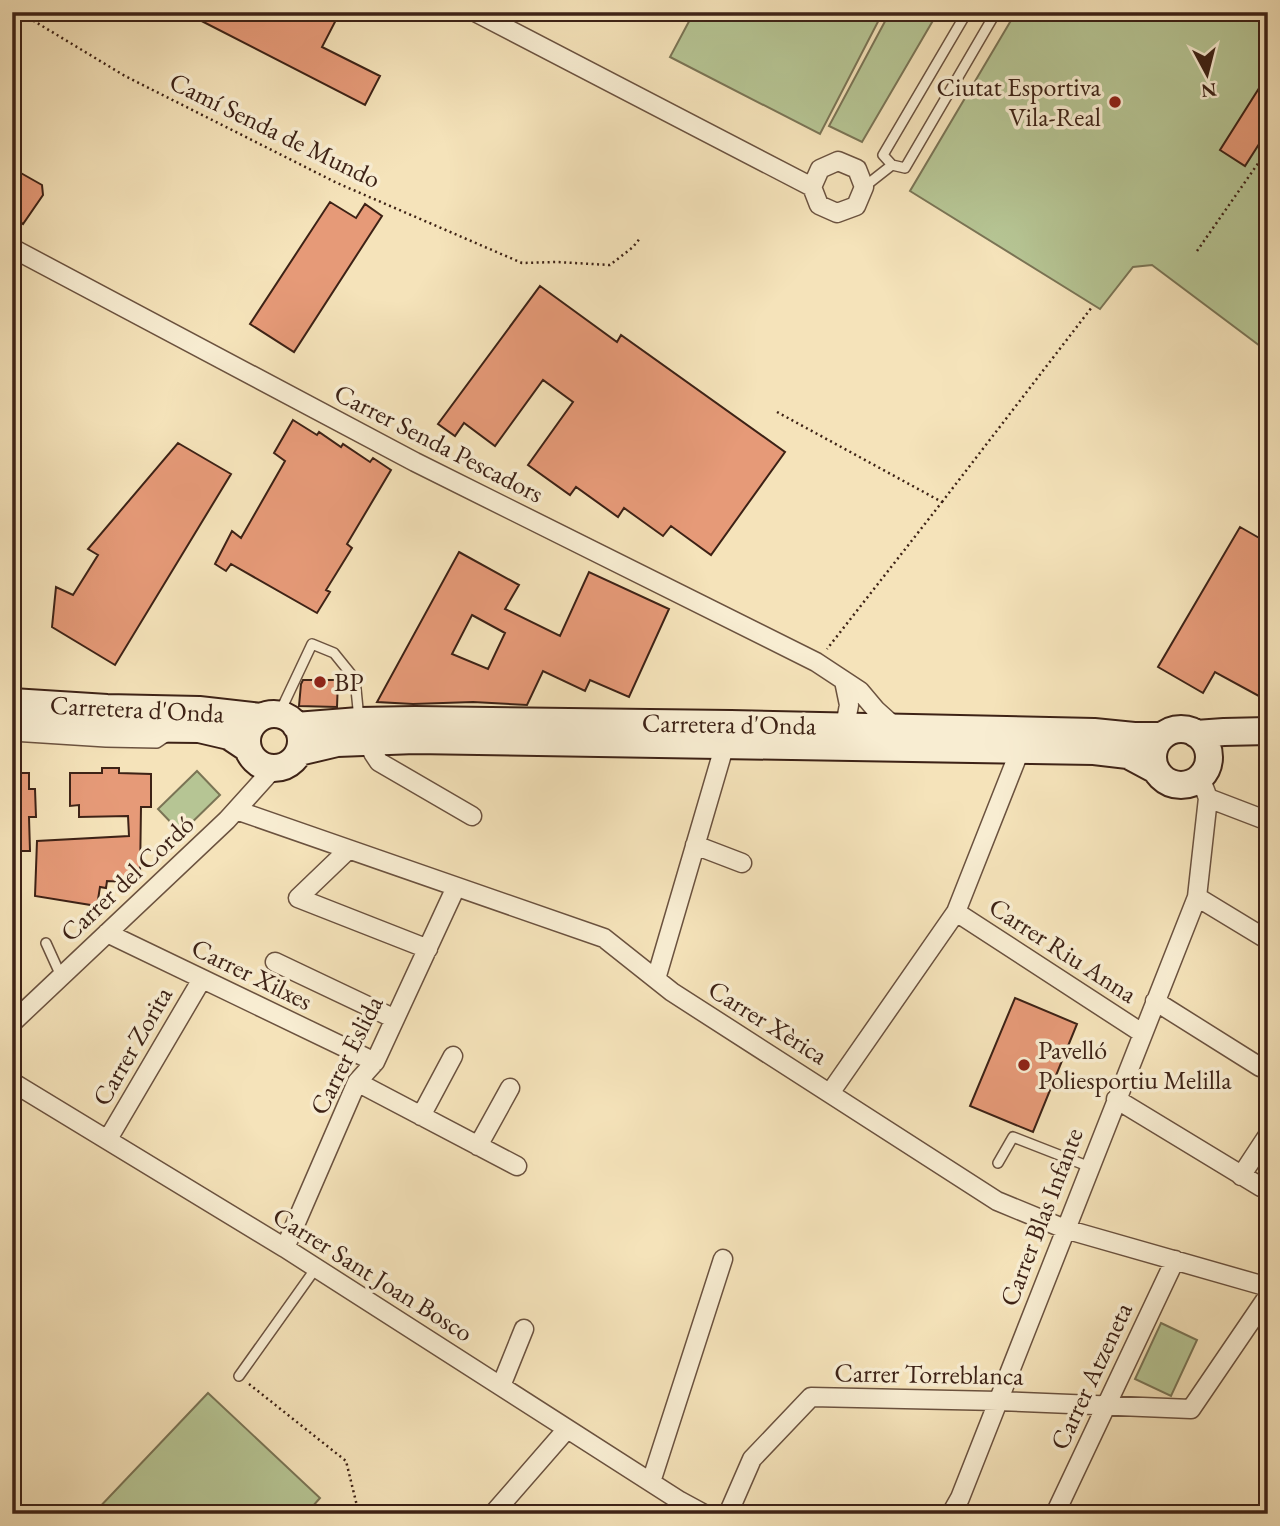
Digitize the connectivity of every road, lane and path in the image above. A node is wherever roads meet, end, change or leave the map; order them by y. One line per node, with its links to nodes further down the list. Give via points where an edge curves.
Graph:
1 (19, 12): 9 (path, Camí Senda de Mundo, via 125,75 337,183 522,264 610,265)
2 (475, 12): 7 (street)
3 (967, 12): 6 (lane, via 883,155)
4 (996, 12): 6 (lane, via 905,168)
5 (1268, 149): 11 (path)
6 (892, 165): 8 (lane)
7 (812, 187): 8 (street, via 820,169 838,161 856,169); 8 (street, via 819,205 837,213 856,206)
8 (864, 187)
9 (641, 237)
10 (12, 248): 15 (street, Carrer Senda Pescadors, via 415,463)
11 (1197, 251)
12 (1092, 307): 14 (path)
13 (777, 412): 14 (path)
14 (943, 502): 15 (path)
15 (816, 662): 16 (street, Carrer Senda Pescadors)
16 (844, 681): 19 (street, via 849,705); 21 (street, Carrer Senda Pescadors)
17 (12, 702): 20 (main road, Carretera d'Onda, via 199,710)
18 (12, 722): 22 (main road, Carretera d'Onda)
19 (845, 726): 21 (main road, Carretera d'Onda); 23 (main road, Carretera d'Onda, via 429,720)
20 (284, 727): 23 (main road, Carretera d'Onda); 23 (lane, via 312,644 334,653 355,679); 28 (main road, via 254,722); 32 (main road, via 295,759)
21 (896, 727): 26 (main road, Carretera d'Onda)
22 (176, 729): 25 (lane, via 157,743); 28 (main road, Carretera d'Onda, via 229,736)
23 (365, 731): 27 (main road, Carretera d'Onda); 35 (street, via 379,762)
24 (1268, 732): 31 (main road, via 1224,732)
25 (12, 736)
26 (1162, 736): 31 (main road, via 1172,730 1189,730); 33 (main road, via 1153,752)
27 (725, 744): 30 (main road, Carretera d'Onda); 37 (street)
28 (247, 748): 32 (main road, via 257,763)
29 (1268, 748): 31 (main road, via 1235,748)
30 (1020, 750): 33 (main road, Carretera d'Onda, via 1128,755); 42 (street)
31 (1203, 766): 33 (main road, via 1194,782 1185,785 1161,777); 36 (street); 41 (street, Carrer Blas Infante)
32 (273, 769): 34 (street, Carrer del Cordó)
33 (1156, 770)
34 (236, 810): 38 (street, Carrer Xèrica); 43 (street, Carrer del Cordó)
35 (472, 816)
36 (1268, 821)
37 (695, 845): 39 (street); 50 (street)
38 (348, 850): 40 (street, Carrer Xèrica); 46 (street, via 298,898)
39 (742, 863)
40 (456, 887): 46 (street, Carrer Eslida); 50 (street, Carrer Xèrica, via 604,938)
41 (1197, 897): 44 (street); 51 (street, Carrer Blas Infante)
42 (956, 912): 54 (street, Carrer Riu Anna); 61 (street)
43 (107, 933): 48 (street, Carrer del Cordó); 49 (street, Carrer Xilxes)
44 (1268, 940)
45 (46, 943): 48 (lane)
46 (428, 949): 52 (street, Carrer Eslida)
47 (275, 962): 52 (street)
48 (61, 976): 53 (street, Carrer del Cordó)
49 (202, 979): 56 (street, Carrer Xilxes); 65 (street, Carrer Zorita)
50 (656, 979): 61 (street, Carrer Xèrica)
51 (1155, 1001): 54 (street, Carrer Blas Infante); 57 (street)
52 (396, 1019): 56 (street, Carrer Eslida)
53 (12, 1023)
54 (1142, 1033): 62 (street, Carrer Blas Infante)
55 (453, 1056): 63 (street)
56 (375, 1062): 58 (street, Carrer Eslida)
57 (1260, 1067)
58 (357, 1082): 63 (street); 73 (street, Carrer Eslida)
59 (12, 1083): 65 (street, Carrer Sant Joan Bosco)
60 (510, 1088): 66 (street)
61 (830, 1093): 72 (street, Carrer Xèrica, via 997,1201)
62 (1116, 1099): 69 (street, Carrer Blas Infante); 70 (street)
63 (421, 1116): 66 (street)
64 (1268, 1135): 70 (street)
65 (108, 1139): 73 (street, Carrer Sant Joan Bosco)
66 (478, 1146): 68 (street)
67 (998, 1163): 69 (lane, via 1013,1137)
68 (517, 1166)
69 (1090, 1167): 72 (street, Carrer Blas Infante)
70 (1241, 1176): 71 (street)
71 (1261, 1187)
72 (1065, 1229): 75 (street, Carrer Xèrica); 82 (street, Carrer Blas Infante)
73 (285, 1248): 76 (street, Carrer Sant Joan Bosco)
74 (723, 1259): 85 (street)
75 (1175, 1260): 77 (street, Carrer Xèrica); 83 (street, Carrer Atzeneta)
76 (316, 1268): 80 (lane); 81 (street, Carrer Sant Joan Bosco)
77 (1268, 1287)
78 (1268, 1296): 83 (street, Carrer Torreblanca, via 1191,1409)
79 (524, 1329): 81 (street)
80 (239, 1376): 86 (path, via 346,1461)
81 (501, 1386): 84 (street, Carrer Sant Joan Bosco)
82 (998, 1401): 83 (street, Carrer Torreblanca); 89 (street, Carrer Torreblanca, via 811,1397 752,1459); 90 (street, Carrer Blas Infante)
83 (1107, 1406): 91 (street, Carrer Atzeneta)
84 (567, 1429): 85 (street, Carrer Sant Joan Bosco); 87 (street)
85 (651, 1482): 88 (street, Carrer Sant Joan Bosco)
86 (359, 1514)
87 (493, 1514)
88 (704, 1514)
89 (728, 1514)
90 (951, 1514)
91 (1055, 1514)

